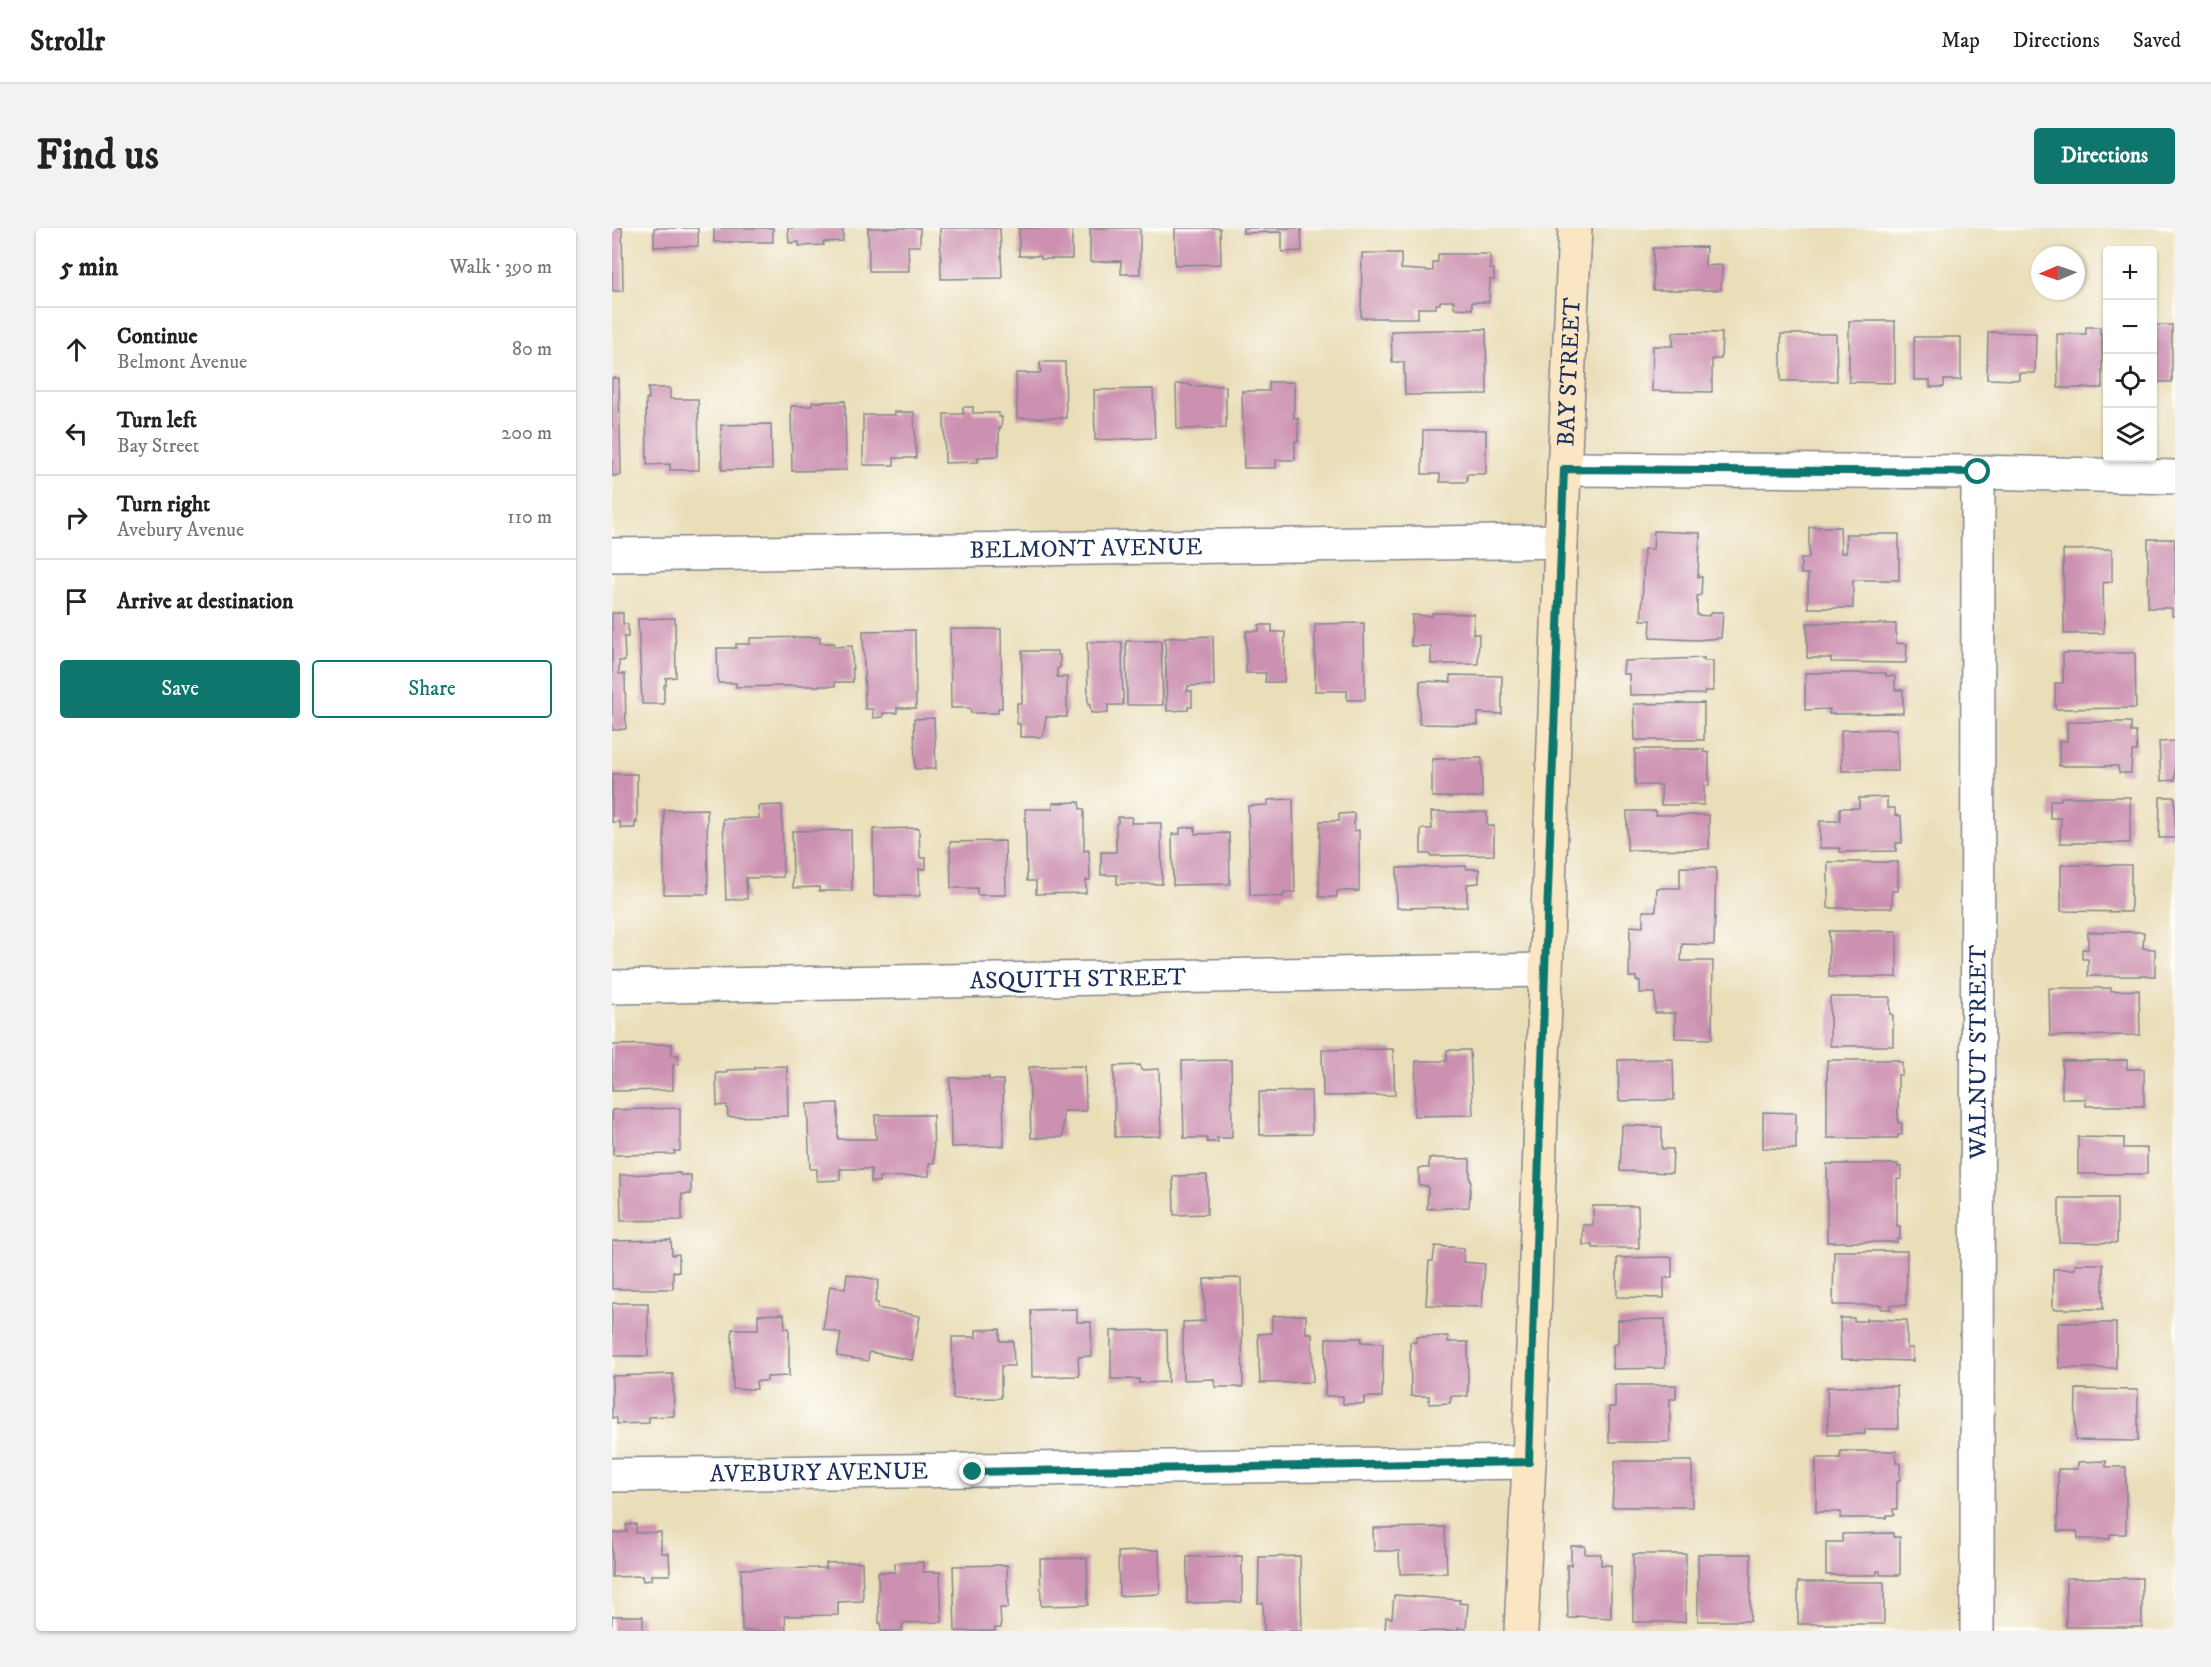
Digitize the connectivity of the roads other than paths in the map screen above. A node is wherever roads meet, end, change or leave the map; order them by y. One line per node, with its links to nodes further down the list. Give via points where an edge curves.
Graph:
1 (1575, 228): 2 (main road, BAY STREET)
2 (1564, 469): 3 (street); 5 (main road, BAY STREET)
3 (1978, 472): 4 (street); 12 (street, WALNUT STREET)
4 (2175, 477)
5 (1561, 541): 6 (street, BELMONT AVENUE); 7 (main road, BAY STREET)
6 (612, 555)
7 (1545, 970): 8 (street, ASQUITH STREET); 9 (main road, BAY STREET)
8 (612, 987)
9 (1529, 1462): 10 (street, AVEBURY AVENUE); 11 (main road, BAY STREET)
10 (612, 1476)
11 (1521, 1631)
12 (1977, 1631)

